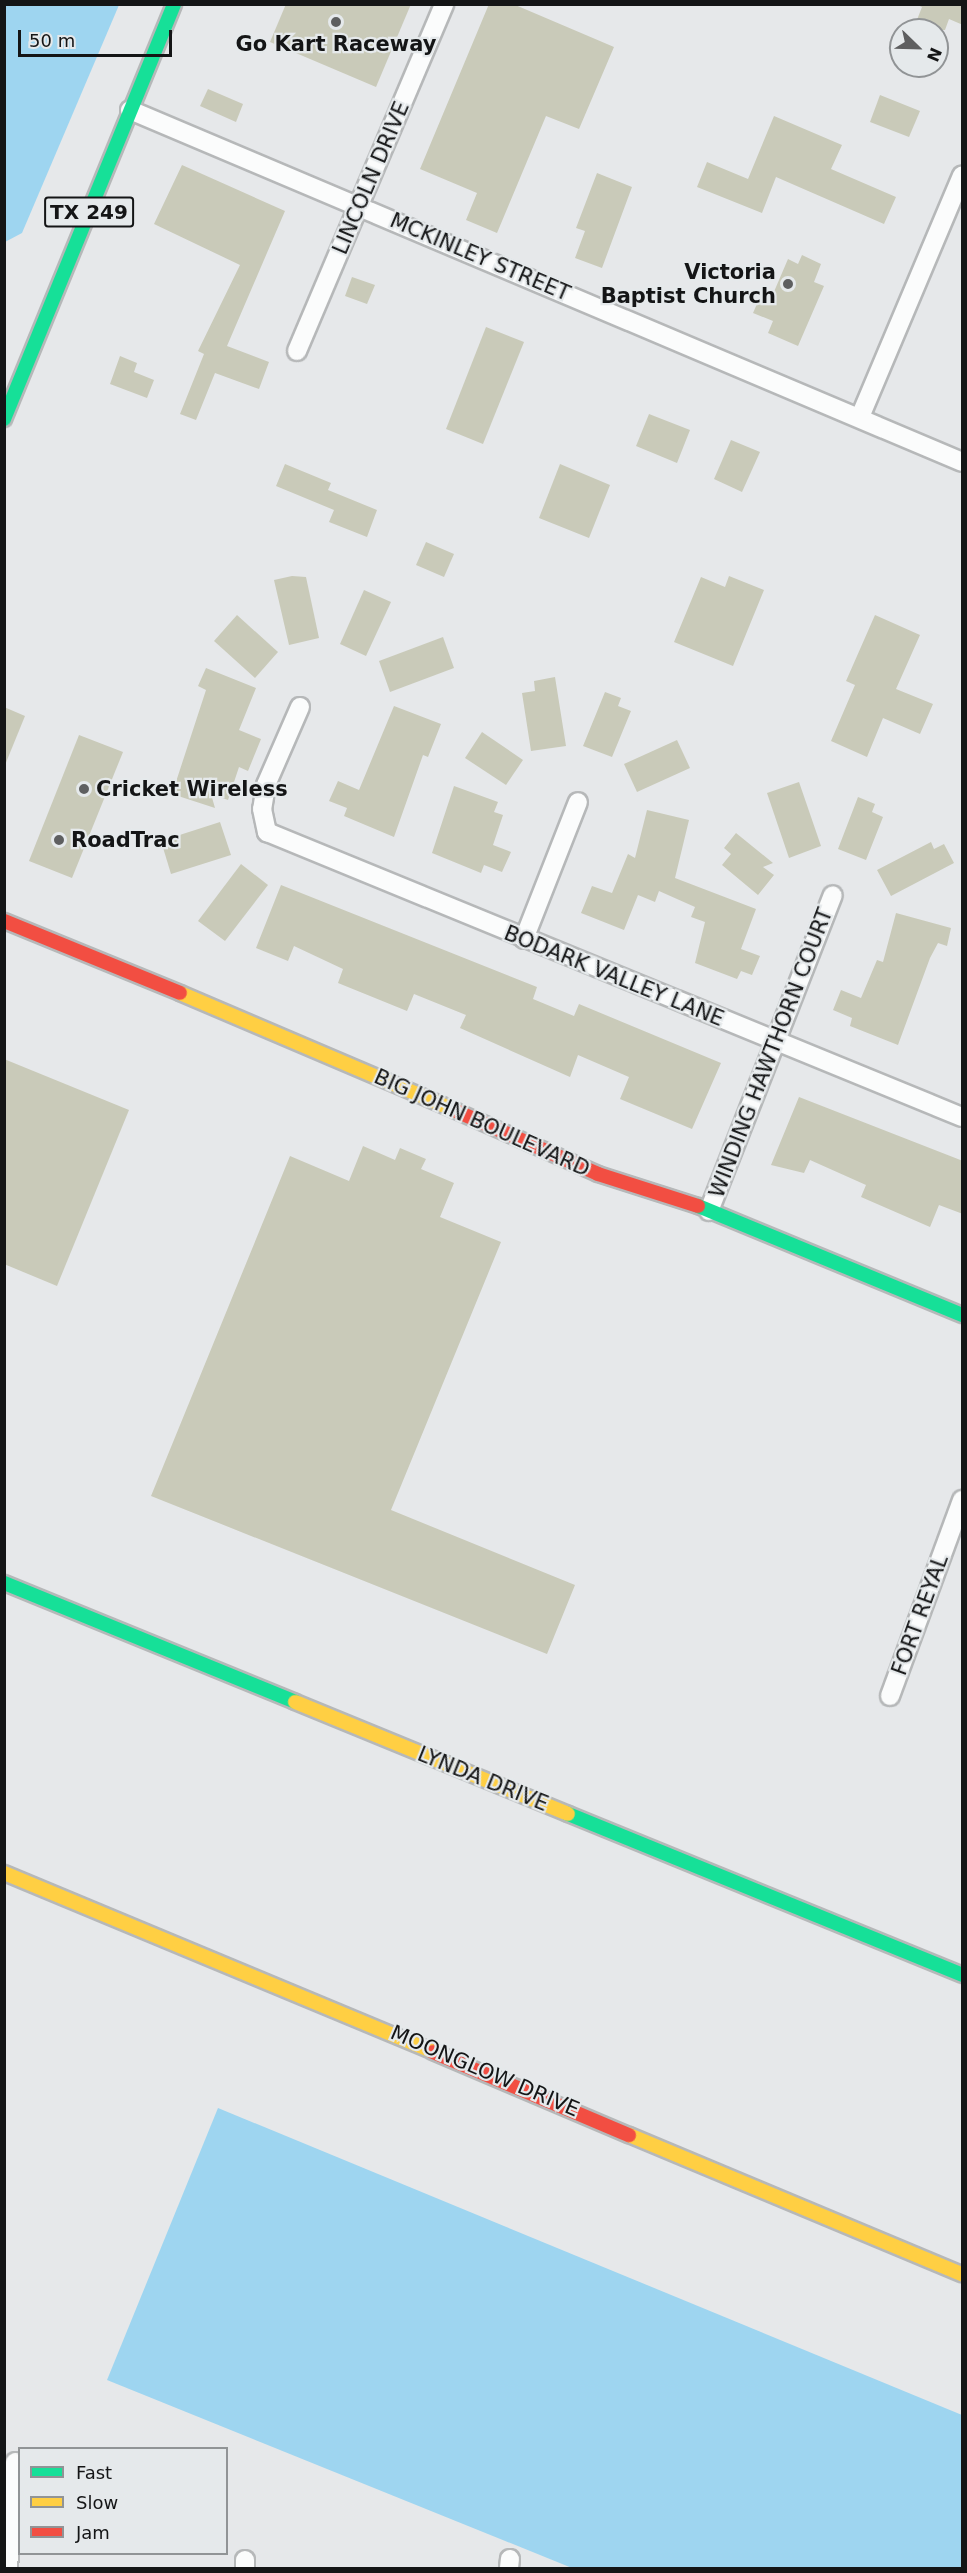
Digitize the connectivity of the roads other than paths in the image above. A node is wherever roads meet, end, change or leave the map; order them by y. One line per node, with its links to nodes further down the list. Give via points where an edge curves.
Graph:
1 (174, 4): 3 (street, TX 249)
2 (444, 4): 5 (street, LINCOLN DRIVE)
3 (130, 110): 5 (street, MCKINLEY STREET); 8 (street, TX 249)
4 (963, 176): 7 (street)
5 (359, 206): 6 (street, LINCOLN DRIVE); 7 (street, MCKINLEY STREET)
6 (297, 351)
7 (860, 417): 9 (street, MCKINLEY STREET)
8 (4, 419)
9 (963, 462)
10 (300, 706): 14 (street, BODARK VALLEY LANE, via 266,785 262,809 267,832)
11 (578, 802): 14 (street)
12 (833, 895): 15 (street, WINDING HAWTHORN COURT)
13 (4, 921): 17 (street, BIG JOHN BOULEVARD, via 305,1044 598,1174)
14 (524, 939): 15 (street, BODARK VALLEY LANE)
15 (778, 1042): 16 (street, BODARK VALLEY LANE); 17 (street, WINDING HAWTHORN COURT)
16 (963, 1117)
17 (709, 1211): 18 (street, BIG JOHN BOULEVARD)
18 (963, 1315)
19 (963, 1500): 21 (street, FORT REYAL)
20 (4, 1583): 23 (street, LYNDA DRIVE)
21 (890, 1696)
22 (4, 1873): 24 (street, MOONGLOW DRIVE)
23 (963, 1974)
24 (963, 2274)
25 (15, 2462): 26 (street)
26 (8, 2568)

